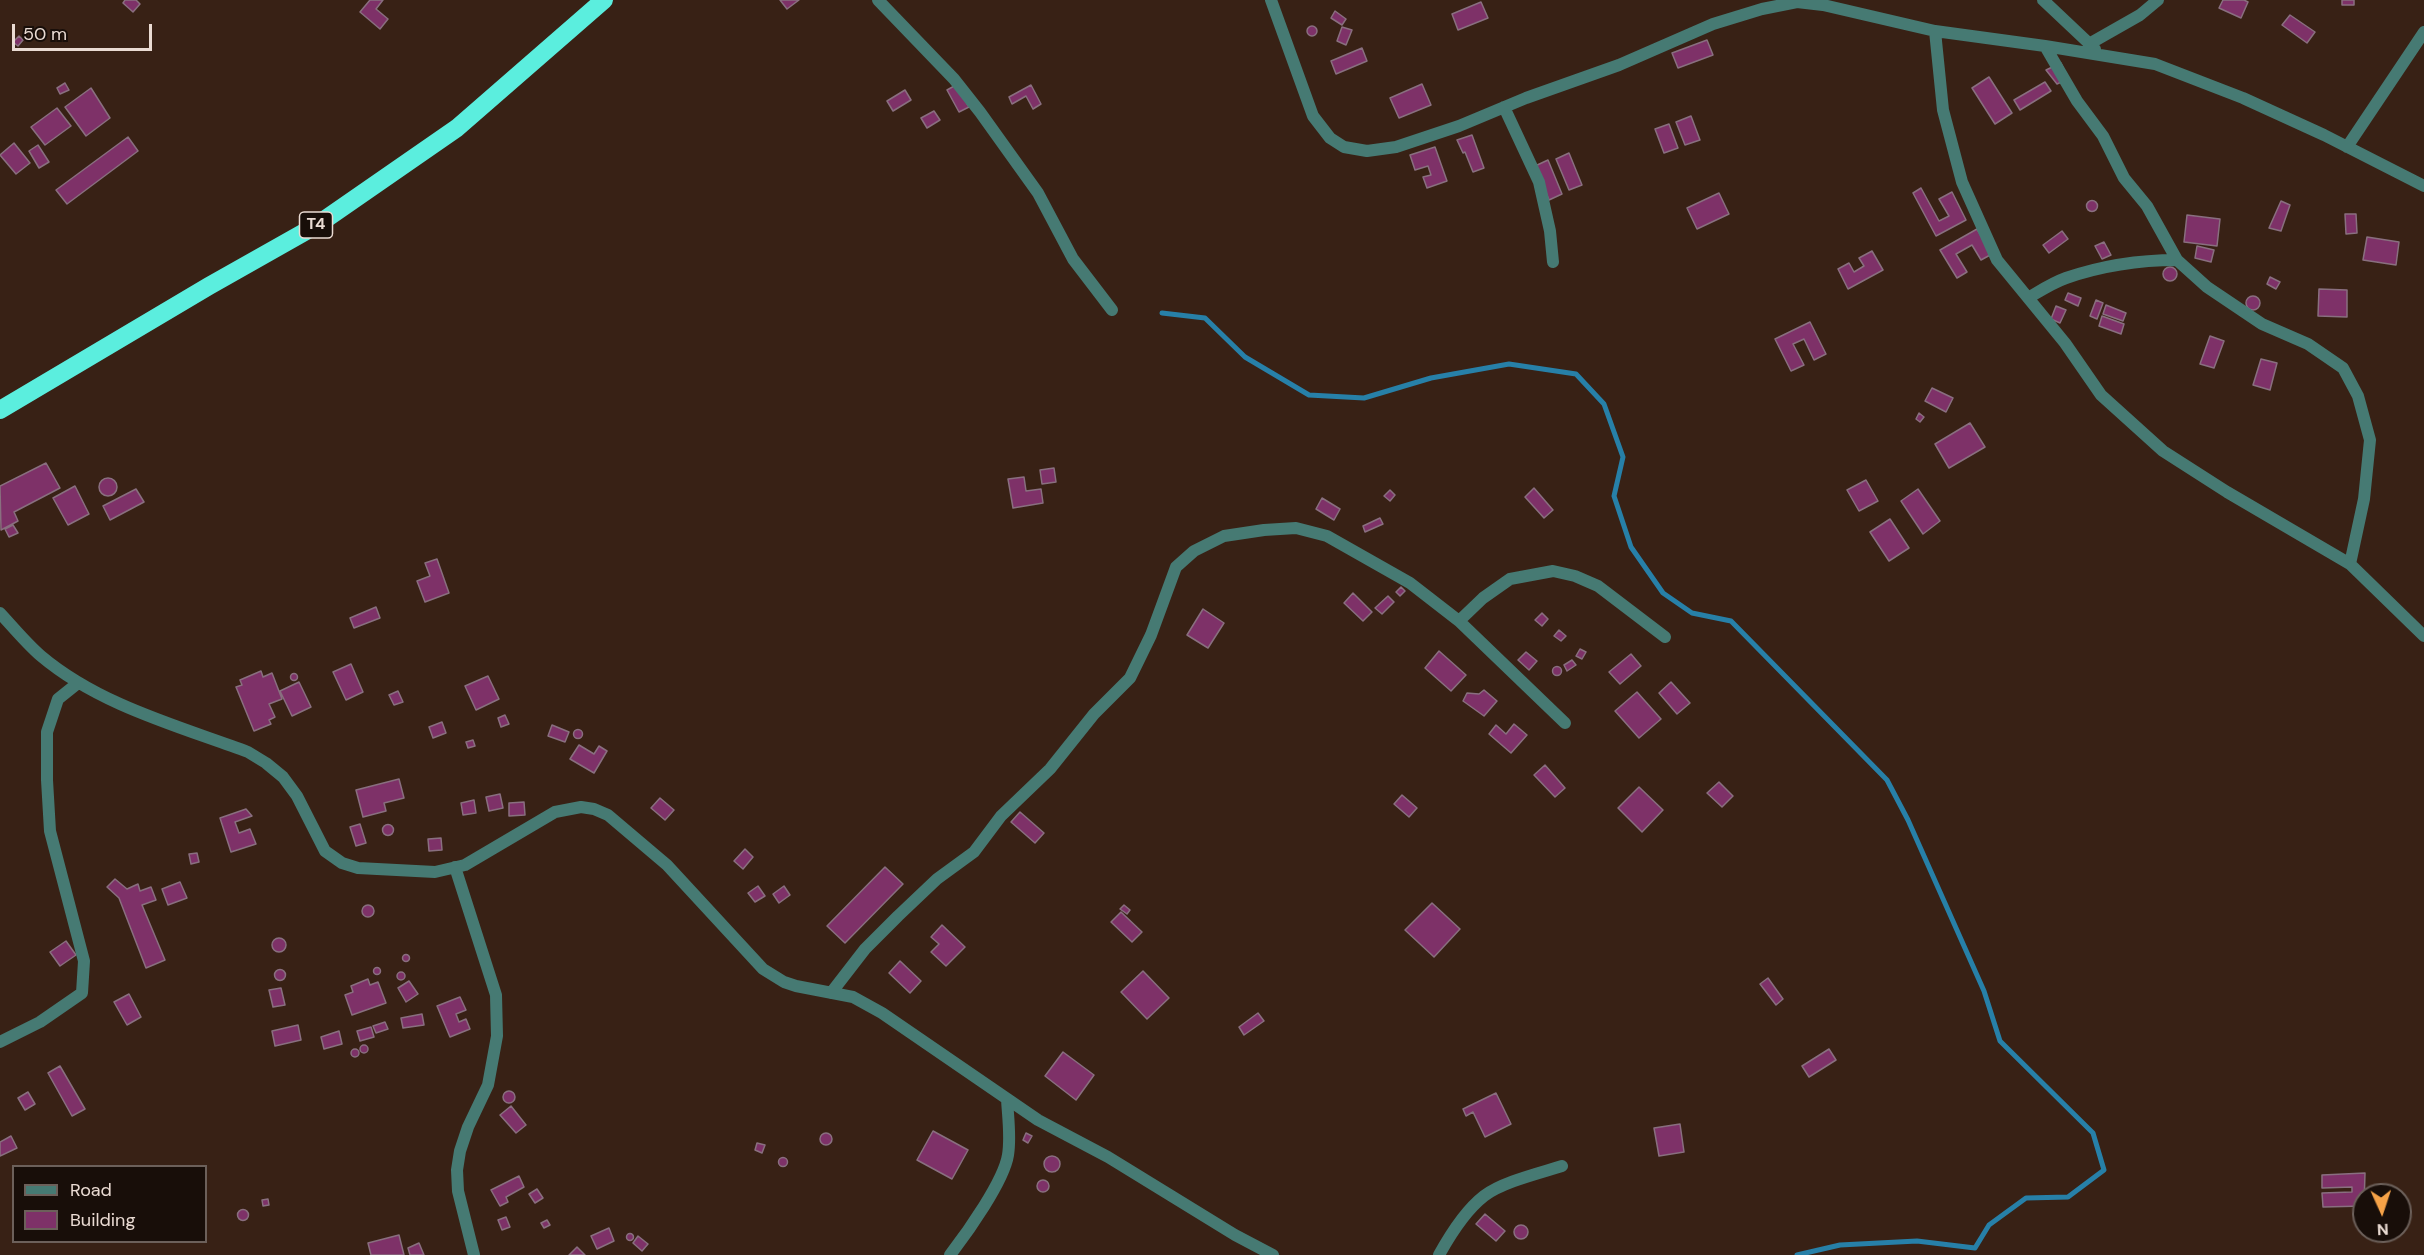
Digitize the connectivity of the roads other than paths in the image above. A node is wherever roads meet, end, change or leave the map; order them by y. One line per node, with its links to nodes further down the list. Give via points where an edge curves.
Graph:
1 (604, 0): 19 (highway, T4, via 457,128 317,225)
2 (878, 0): 18 (street, via 980,112 1038,193 1073,259)
3 (1271, 0): 12 (street, via 1313,116 1330,138 1344,147 1367,152 1396,147)
4 (2043, 0): 9 (street)
5 (2158, 0): 9 (street)
6 (1834, 4): 7 (street); 12 (street, via 1797,2 1713,24 1619,65)
7 (1935, 31): 10 (street); 17 (street, via 1943,110 1962,182 1997,260)
8 (2424, 32): 13 (street)
9 (2090, 44): 11 (street)
10 (2045, 46): 11 (street); 15 (street)
11 (2101, 55): 13 (street, via 2155,64 2243,98)
12 (1504, 107): 16 (street, via 1539,182)
13 (2347, 147): 14 (street)
14 (2424, 186)
15 (2177, 260): 17 (street, via 2146,260 2096,270 2064,279); 20 (street, via 2207,287 2262,324 2308,344 2343,368 2358,396 2370,440 2364,499)
16 (1553, 262)
17 (2028, 298): 20 (street, via 2101,395 2163,451)
18 (1112, 310)
19 (0, 410)
20 (2350, 564): 23 (street)
21 (0, 613): 25 (street, via 40,655)
22 (1459, 621): 24 (street, via 1510,579 1552,571 1598,586); 26 (street); 28 (street, via 1410,583 1327,536 1296,528 1264,530 1224,536 1194,551 1176,567 1130,678 1094,714 1050,769 1001,816 975,852 898,916 865,949)
23 (2424, 636)
24 (1665, 637)
25 (78, 683): 27 (street, via 113,701 248,752 266,763 297,796 325,851 342,864 435,872); 29 (street, via 58,699 47,732 46,780 50,831 84,961 82,993)
26 (1564, 723)
27 (455, 867): 28 (street, via 465,865 555,812 594,809 615,821 667,865 763,969 784,982); 32 (street, via 496,995 497,1036 488,1085 468,1127 457,1170 458,1191)
28 (831, 993): 30 (street, via 853,997 882,1013)
29 (0, 1042)
30 (1007, 1099): 33 (street, via 1008,1156 963,1239); 34 (street)
31 (1562, 1166): 35 (street, via 1485,1196)
32 (474, 1255)
33 (950, 1255)
34 (1273, 1255)
35 (1439, 1255)

